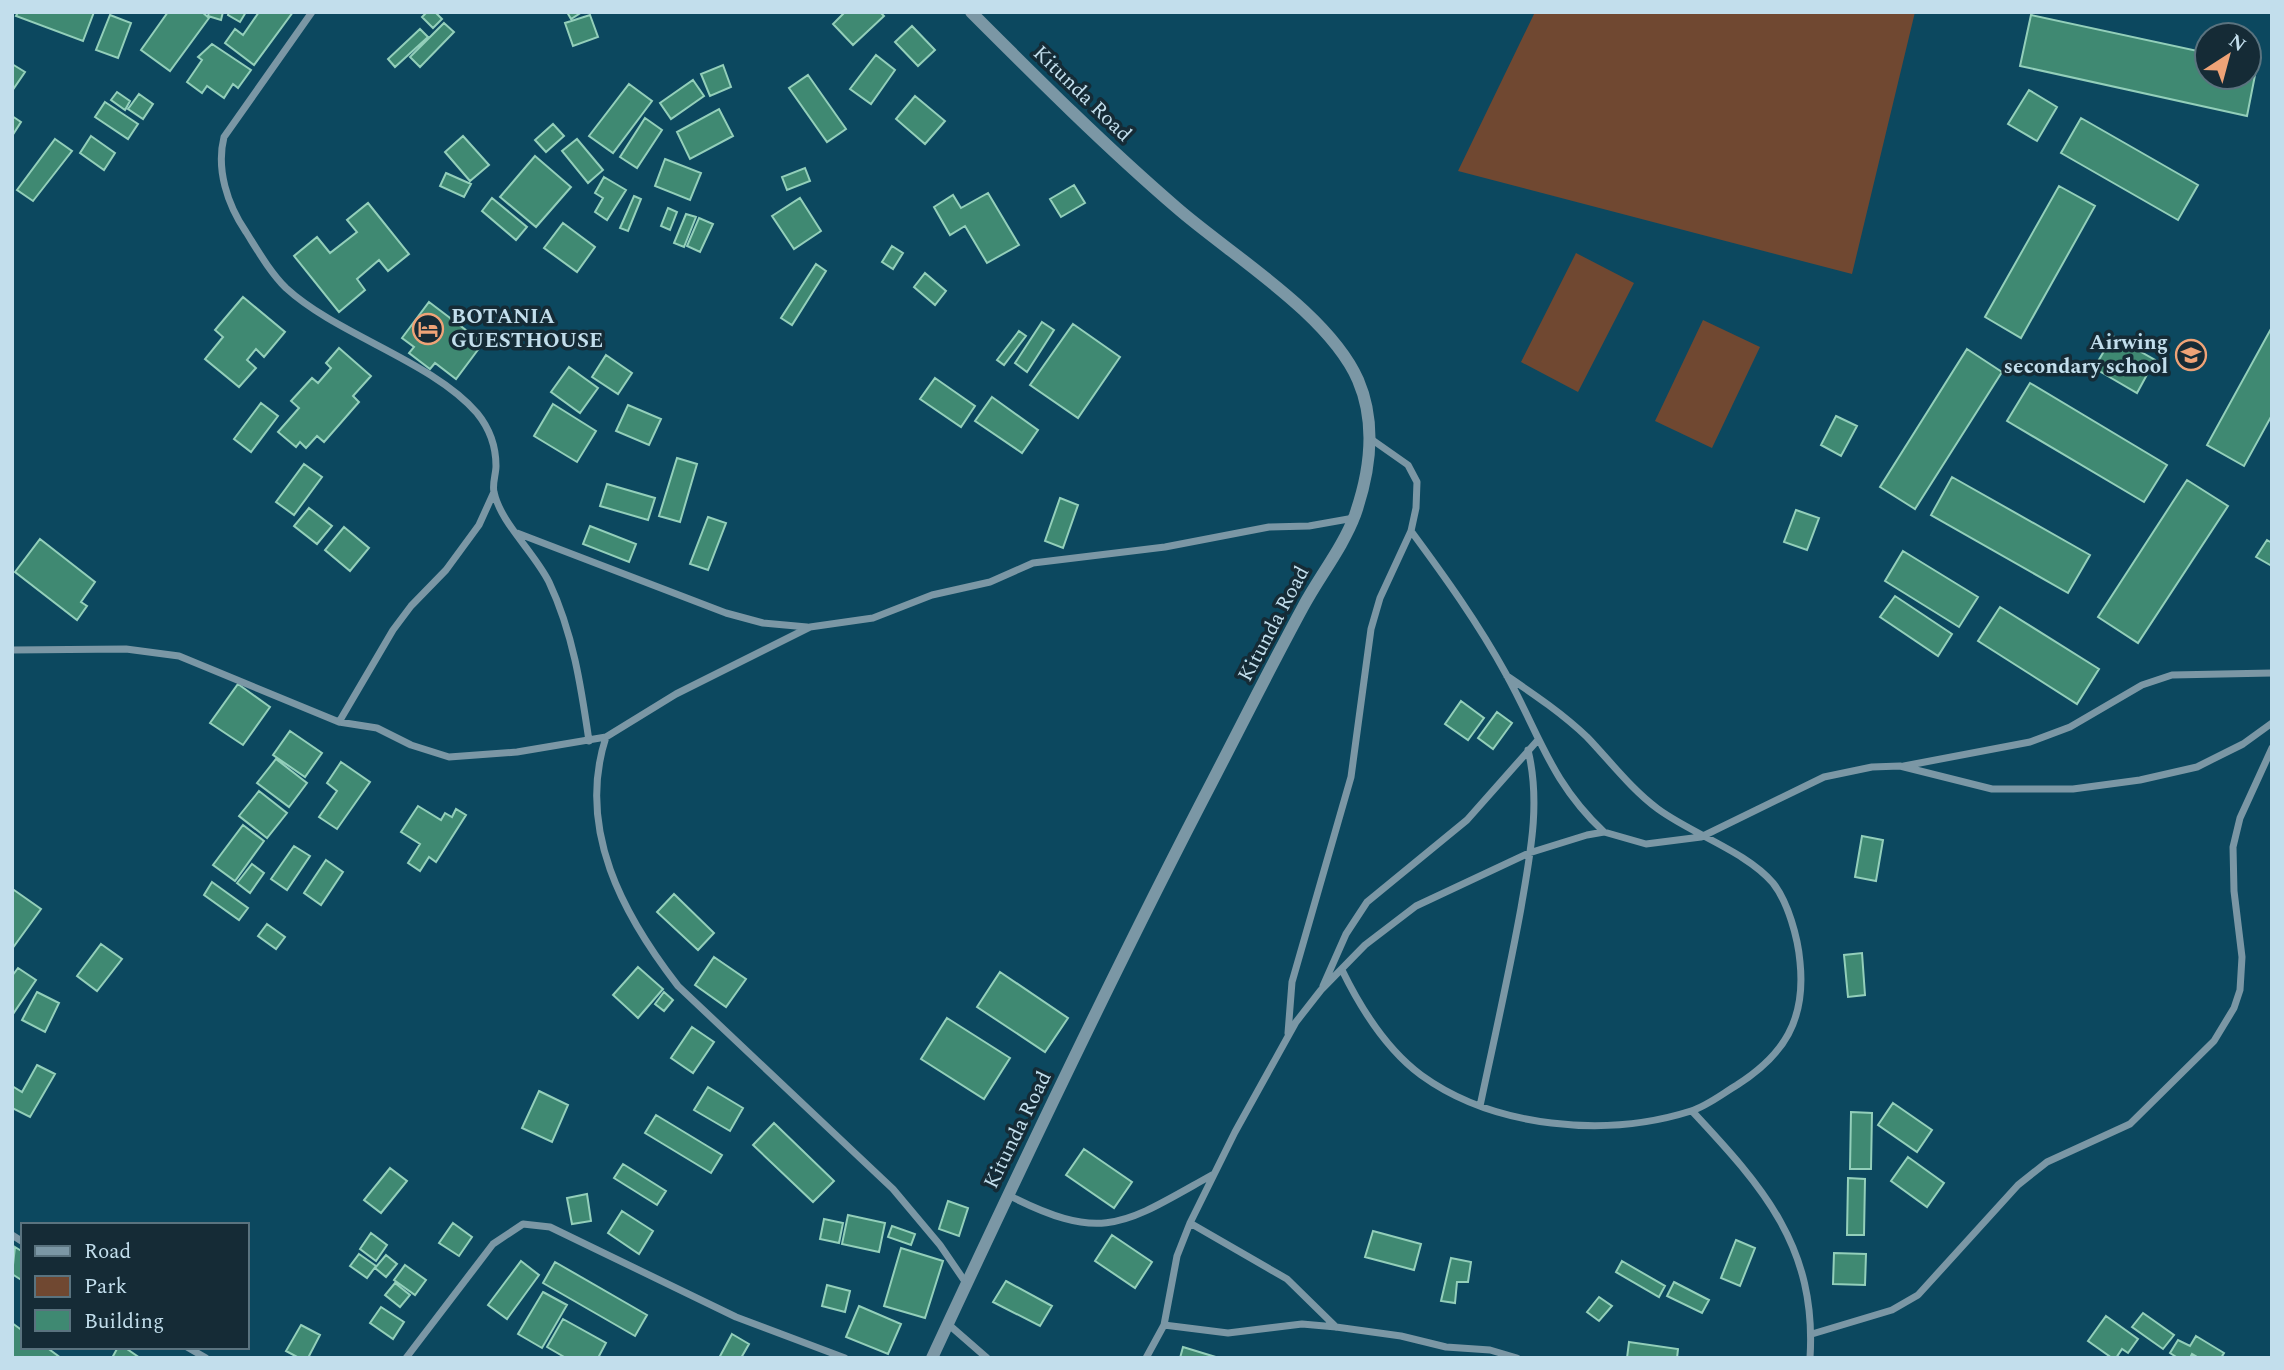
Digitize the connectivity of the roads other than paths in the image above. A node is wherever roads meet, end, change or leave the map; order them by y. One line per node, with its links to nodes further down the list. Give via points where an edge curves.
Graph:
1 (312, 12): 4 (street, via 224,136 220,154 227,195 246,233 286,287 443,385 476,412 493,436)
2 (971, 12): 3 (street, Kitunda Road, via 1081,122 1179,210 1280,289 1345,357 1366,403)
3 (1371, 439): 5 (street, Kitunda Road); 6 (street, via 1408,465 1417,482)
4 (494, 492): 7 (street, via 505,520); 12 (street, via 479,526 393,630)
5 (1354, 518): 8 (street, via 1032,563 990,582 932,595 873,618); 29 (street, Kitunda Road, via 1210,785)
6 (1411, 531): 11 (street, via 1474,619); 25 (street, via 1371,629 1351,777 1292,982)
7 (516, 533): 8 (street, via 726,613 763,623); 15 (street, via 548,581 569,629)
8 (810, 627): 14 (street, via 676,694)
9 (12, 650): 12 (street, via 126,649 179,656)
10 (2272, 673): 19 (street, via 2172,675 2143,685 2070,727 2030,742)
11 (1507, 676): 16 (street); 21 (street, via 1584,735 1656,807)
12 (339, 722): 15 (street, via 377,728 449,757)
13 (2272, 723): 19 (street, via 2197,767 2073,789 1992,789)
14 (606, 737): 15 (street); 31 (street, via 596,779 597,825 615,885 650,951 678,986 893,1189)
15 (589, 741)
16 (1537, 741): 18 (street); 20 (street, via 1577,807)
17 (2272, 748): 35 (street, via 2240,818 2233,847 2242,957 2240,990 2214,1041 2130,1124 2047,1162 2018,1185 1918,1296 1892,1310)
18 (1528, 750): 22 (street, via 1535,793); 24 (street, via 1467,820 1367,902 1346,934)
19 (1900, 766): 21 (street, via 1824,777)
20 (1604, 832): 21 (street, via 1646,844); 22 (street)
21 (1701, 837): 27 (street, via 1748,860 1774,884 1799,949 1802,982 1797,1014 1785,1043 1771,1061)
22 (1529, 853): 23 (street, via 1416,906 1365,945); 26 (street)
23 (1342, 970): 24 (street); 26 (street, via 1384,1038 1411,1065)
24 (1321, 990): 25 (street)
25 (1288, 1037): 28 (street)
26 (1480, 1106): 27 (street, via 1553,1123 1593,1125)
27 (1692, 1111): 35 (street, via 1746,1170 1786,1230 1799,1257)
28 (1214, 1174): 29 (street, via 1130,1220 1100,1224 1069,1222); 30 (street)
29 (1007, 1195): 31 (street, Kitunda Road)
30 (1190, 1223): 33 (street, via 1177,1256); 34 (street, via 1287,1279)
31 (966, 1283): 32 (street, Kitunda Road)
32 (948, 1325): 40 (street, Kitunda Road); 41 (street)
33 (1164, 1325): 34 (street, via 1228,1333 1302,1324); 42 (street)
34 (1336, 1327): 43 (street)
35 (1812, 1334): 44 (street)
36 (190, 1349): 37 (street)
37 (206, 1358)
38 (406, 1358): 39 (street, via 493,1244 523,1224 550,1227 736,1317)
39 (845, 1358)
40 (932, 1358)
41 (987, 1358)
42 (1146, 1358)
43 (1517, 1358)
44 (1810, 1358)

